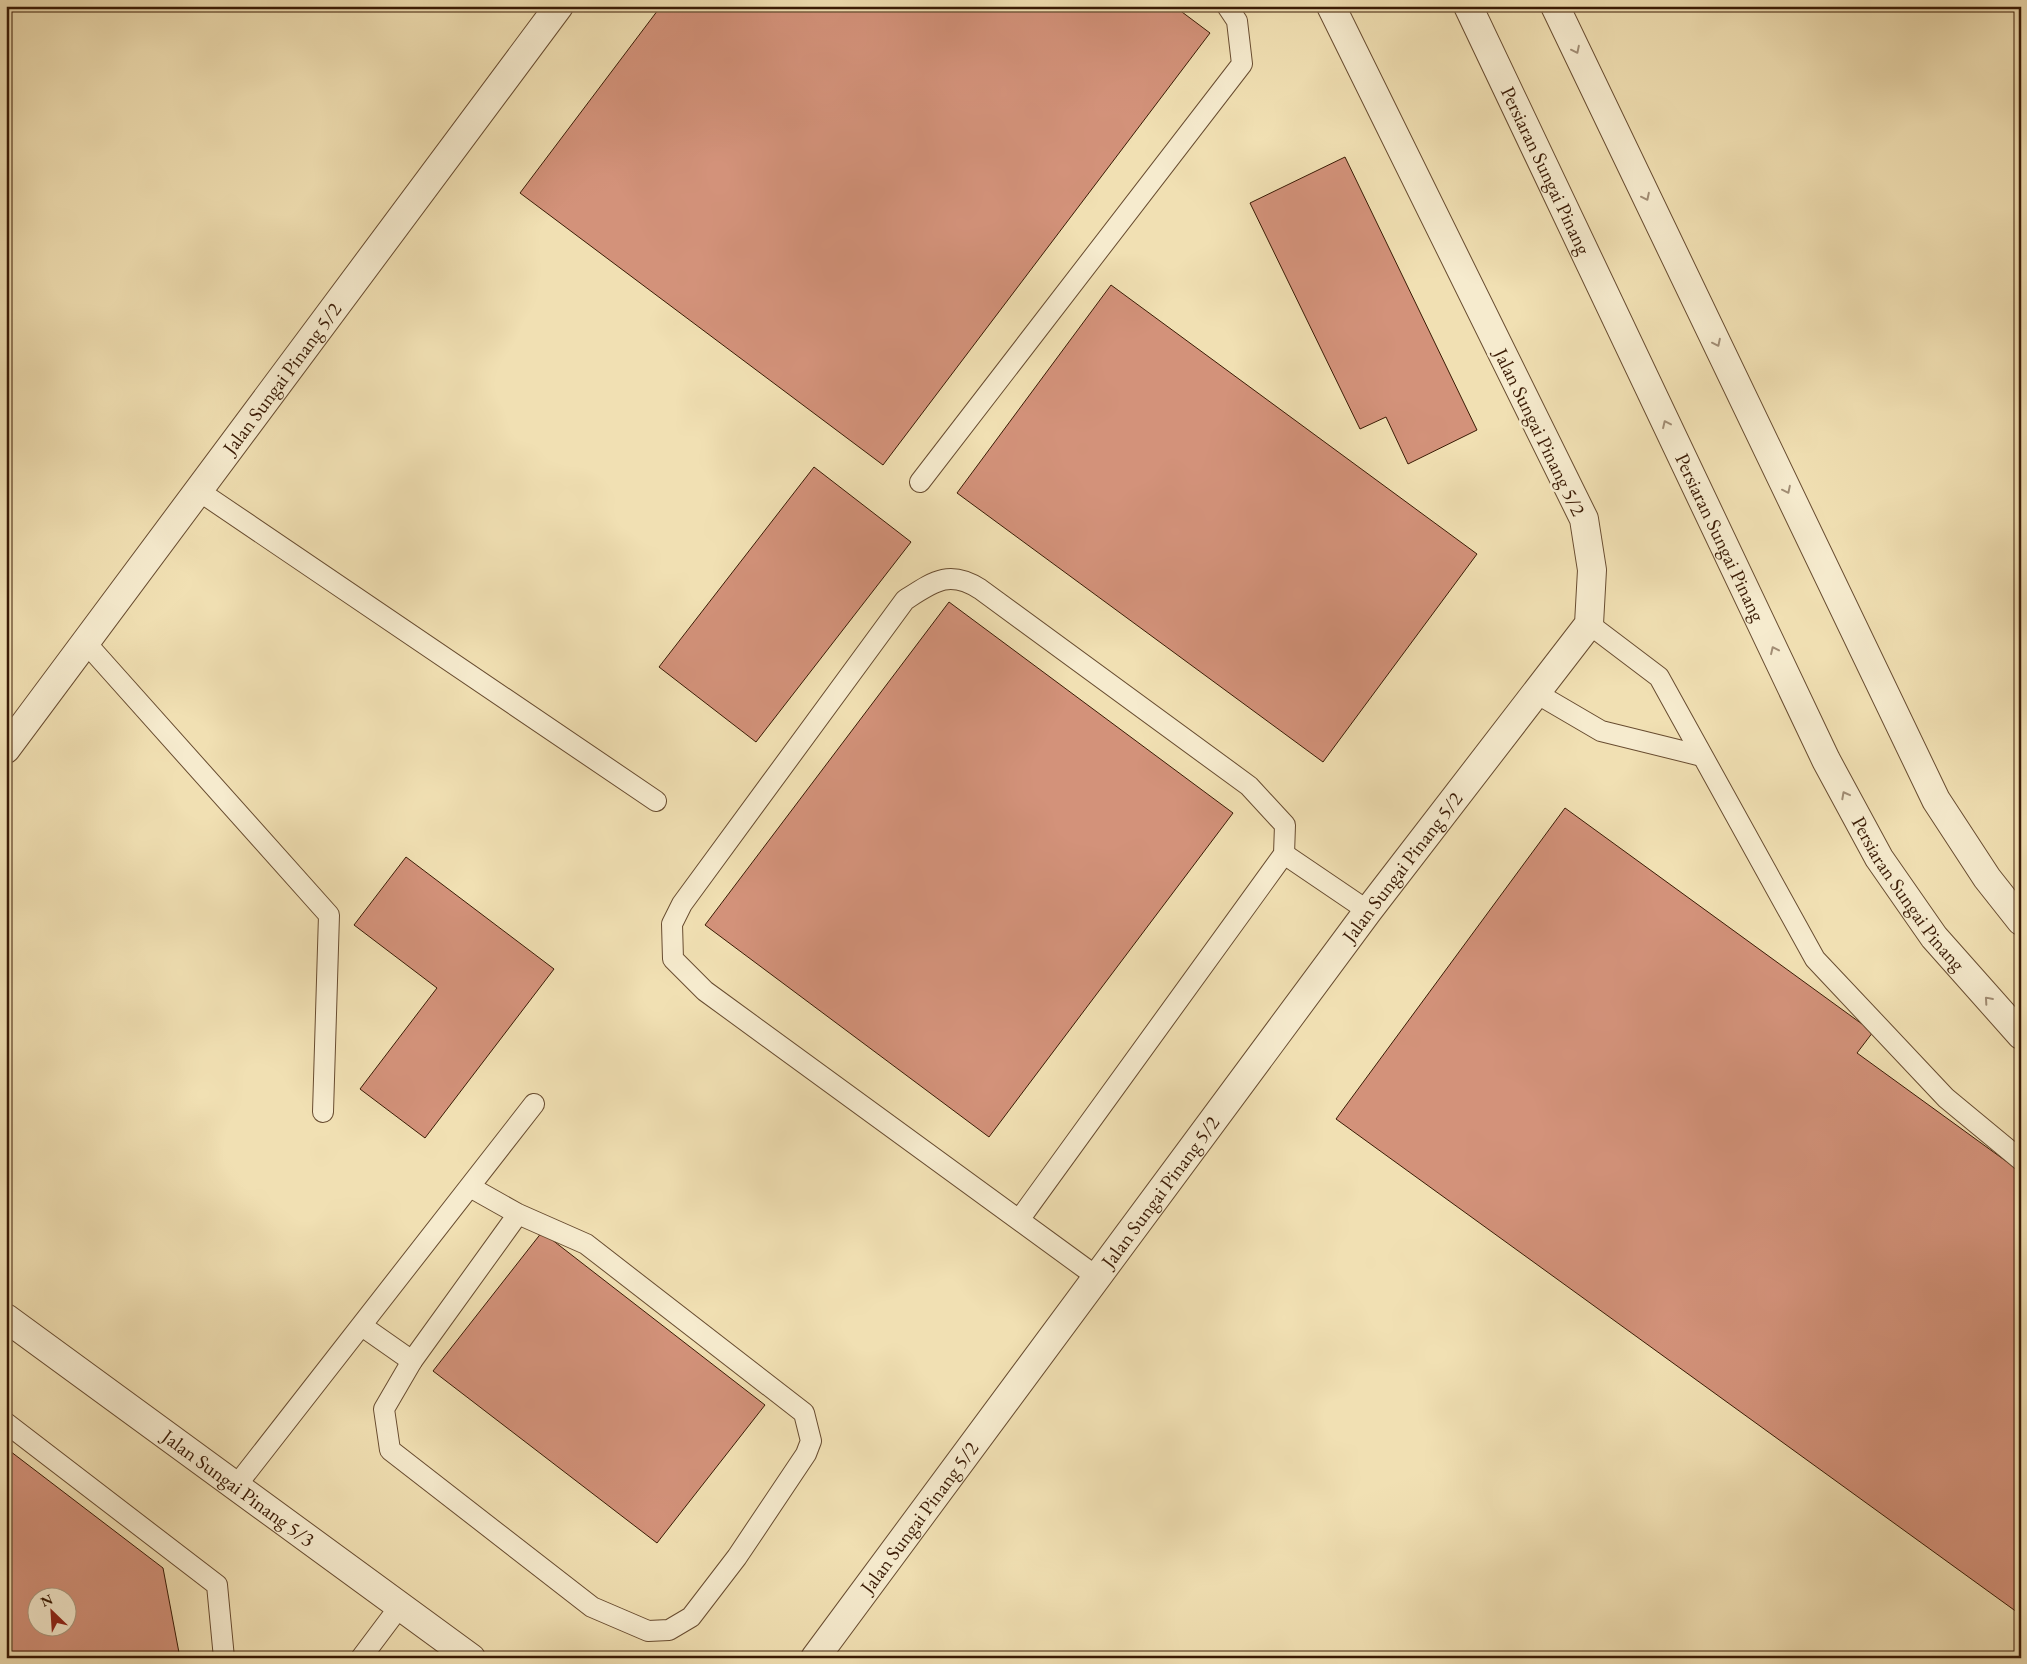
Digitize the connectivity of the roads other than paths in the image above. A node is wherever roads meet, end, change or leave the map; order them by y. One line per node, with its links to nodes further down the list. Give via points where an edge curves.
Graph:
1 (559, 6): 7 (street, Jalan Sungai Pinang 5/2)
2 (1228, 6): 6 (lane, via 1237,21 1242,64)
3 (1330, 6): 8 (street, Jalan Sungai Pinang 5/2, via 1584,519 1592,570)
4 (1468, 6): 17 (street, Persiaran Sungai Pinang, one-way to 4, via 1934,938 1879,858 1826,760)
5 (1555, 6): 16 (street, one-way to 16, via 1936,800 1987,878)
6 (920, 482)
7 (198, 491): 9 (street, Jalan Sungai Pinang 5/2); 13 (lane)
8 (1589, 624): 10 (street, Jalan Sungai Pinang 5/2); 12 (lane, via 1658,677)
9 (86, 643): 11 (street, Jalan Sungai Pinang 5/2); 19 (lane, via 329,915)
10 (1536, 693): 12 (lane, via 1601,731); 15 (street, Jalan Sungai Pinang 5/2)
11 (6, 749)
12 (1702, 756): 20 (lane, via 1815,959 1946,1098)
13 (656, 801)
14 (1284, 854): 15 (lane); 23 (lane); 23 (lane, via 1285,825 1249,786 965,579 937,580 905,600 682,904 672,924 673,959 705,990)
15 (1368, 911): 24 (street, Jalan Sungai Pinang 5/2)
16 (2021, 921)
17 (2021, 1036)
18 (534, 1104): 21 (lane)
19 (323, 1112)
20 (2021, 1160)
21 (470, 1186): 22 (lane); 26 (lane)
22 (518, 1214): 27 (lane); 27 (lane, via 586,1244 804,1413 811,1441 806,1454 737,1557 691,1617 669,1630 648,1631 592,1607 390,1450 384,1409)
23 (1019, 1220): 24 (lane)
24 (1097, 1277): 34 (street, Jalan Sungai Pinang 5/2)
25 (6, 1318): 29 (street, Jalan Sungai Pinang 5/3)
26 (362, 1326): 27 (lane); 29 (lane)
27 (412, 1360)
28 (6, 1423): 31 (lane, via 217,1585)
29 (236, 1486): 30 (street, Jalan Sungai Pinang 5/3)
30 (400, 1606): 32 (lane); 33 (street, Jalan Sungai Pinang 5/3)
31 (224, 1658)
32 (361, 1658)
33 (471, 1658)
34 (815, 1658)

